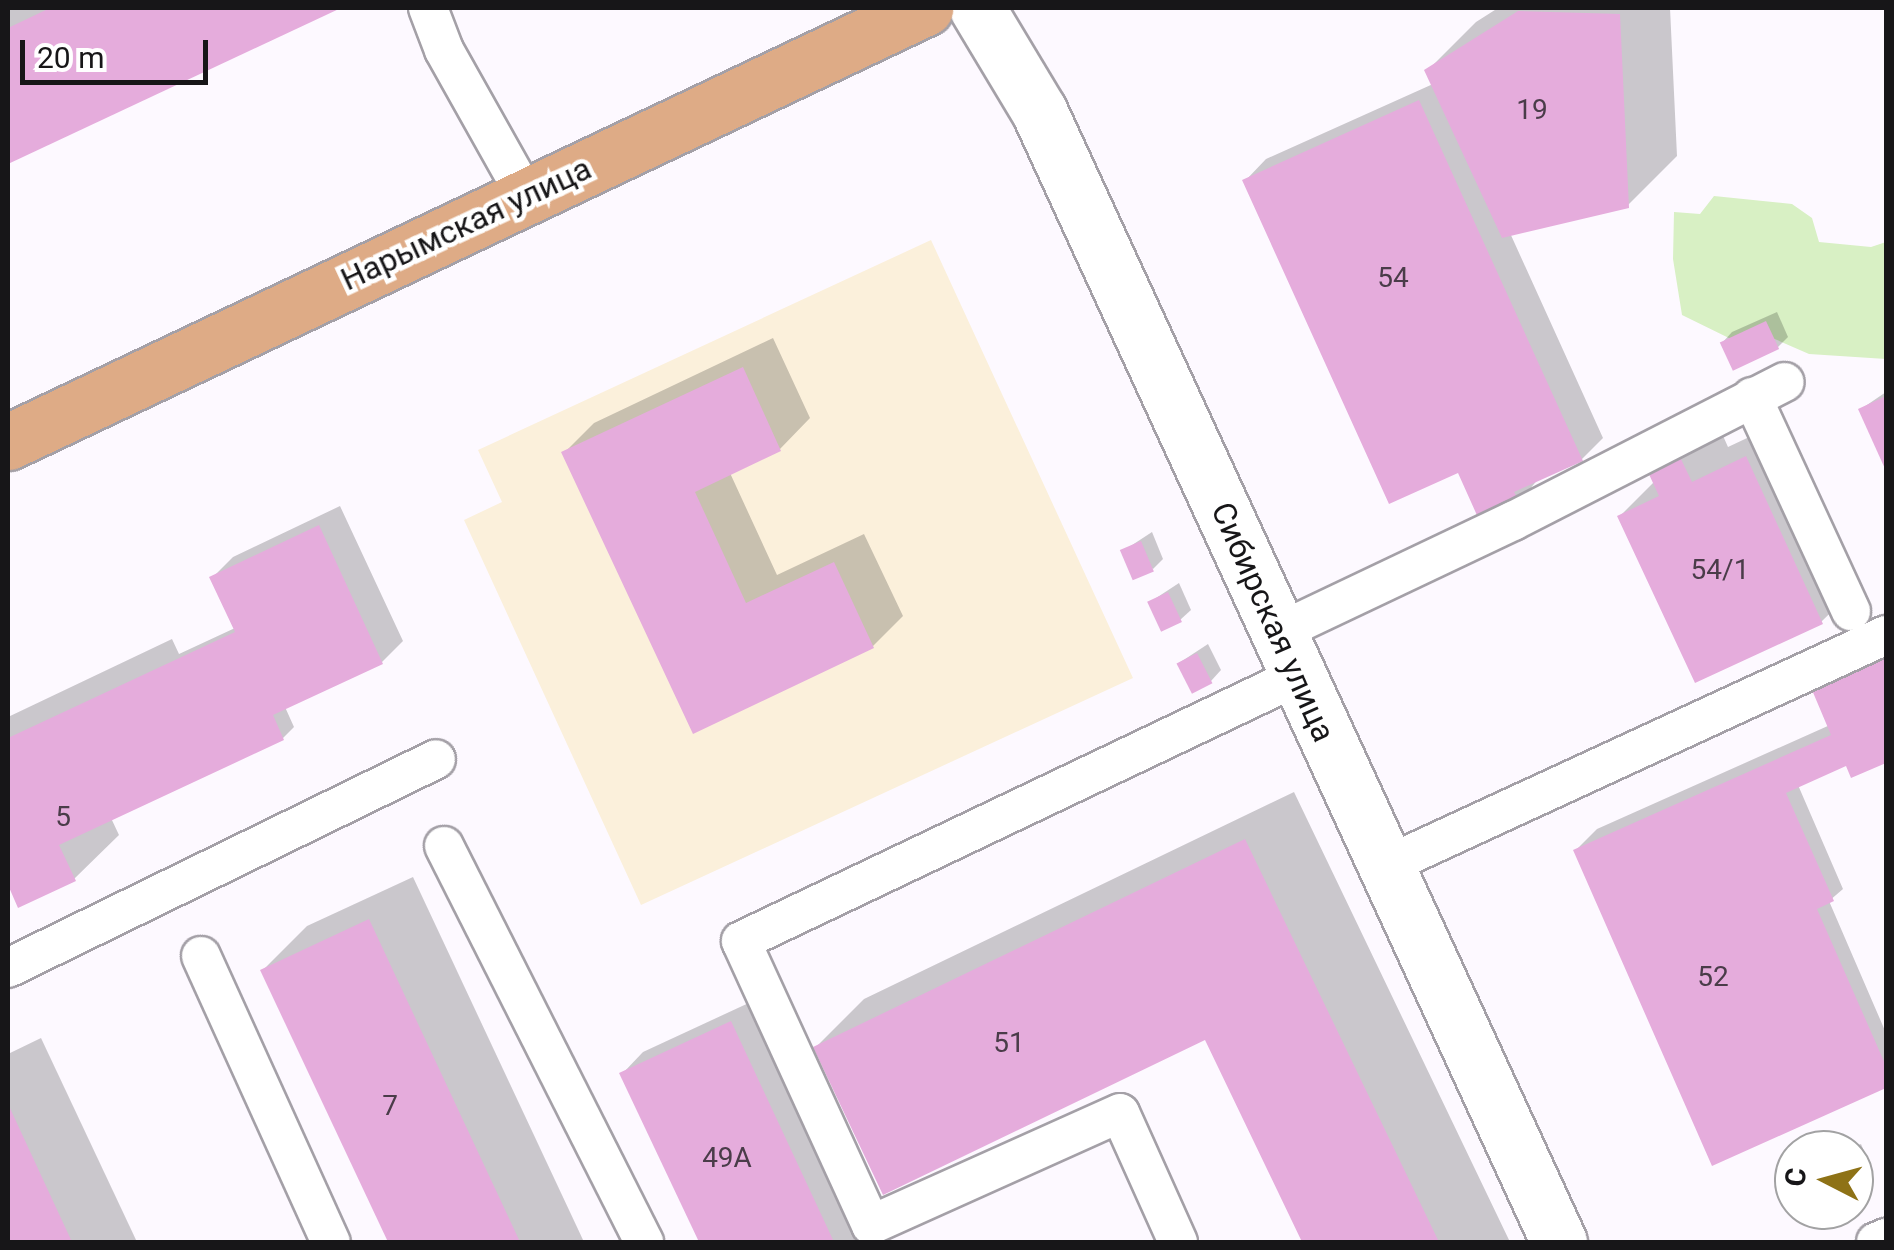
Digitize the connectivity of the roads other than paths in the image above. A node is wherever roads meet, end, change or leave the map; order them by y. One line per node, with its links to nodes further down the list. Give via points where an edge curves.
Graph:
1 (428, 8): 4 (lane, via 444,50)
2 (925, 8): 4 (main road, Нарымская улица)
3 (976, 8): 8 (street, Сибирская улица, via 1040,111)
4 (526, 196): 5 (main road, Нарымская улица)
5 (8, 442)
6 (1851, 611): 8 (lane, via 1769,389 1512,521)
7 (1886, 635): 11 (lane)
8 (1288, 654): 11 (street, Сибирская улица); 17 (lane, via 740,940 871,1225 1120,1113)
9 (436, 758): 13 (lane)
10 (444, 846): 16 (lane)
11 (1384, 866): 18 (street, Сибирская улица)
12 (200, 956): 15 (lane)
13 (8, 968)
14 (1886, 1238): 19 (lane)
15 (332, 1242)
16 (644, 1242)
17 (1178, 1242)
18 (1559, 1242)
19 (1876, 1242)

